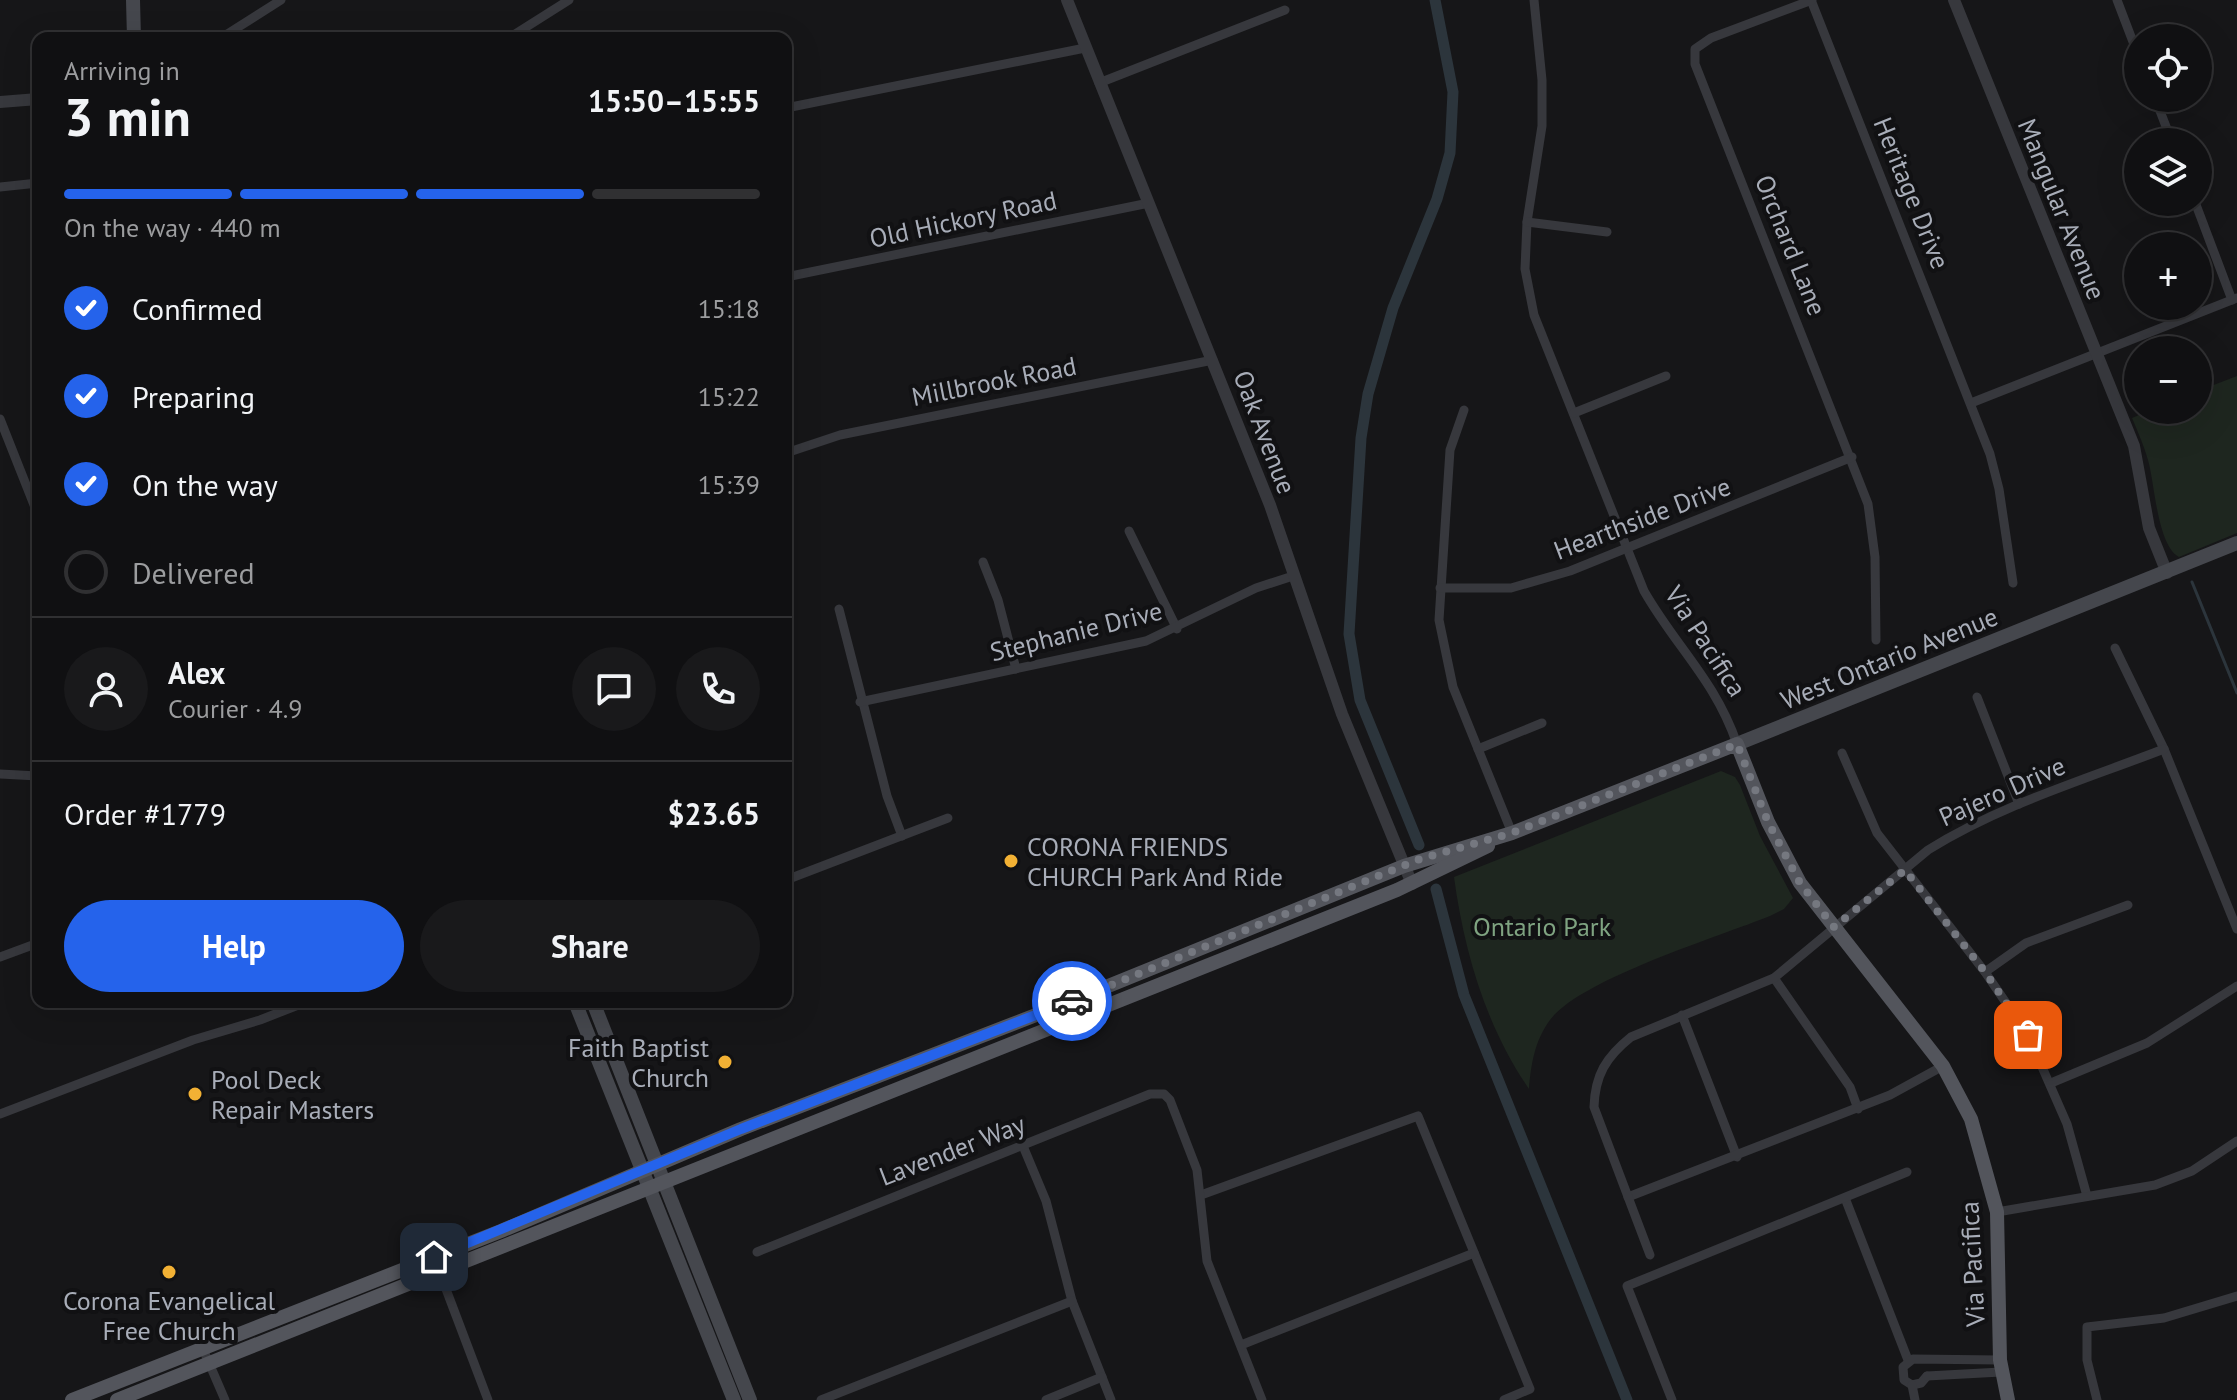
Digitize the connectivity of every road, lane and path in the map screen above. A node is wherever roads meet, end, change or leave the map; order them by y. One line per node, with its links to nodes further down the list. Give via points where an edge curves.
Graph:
1 (133, 0): 11 (main road)
2 (281, 0): 12 (street)
3 (569, 0): 13 (street)
4 (1067, 0): 14 (street, Oak Avenue)
5 (1534, 0): 23 (street, Via Pacifica, via 1542,126)
6 (1812, 0): 30 (street, Heritage Drive); 35 (street, Orchard Lane, via 1711,38 1695,49 1695,64)
7 (1954, 0): 27 (street, Mangular Avenue)
8 (2117, 0): 10 (street)
9 (1285, 10): 15 (street)
10 (2126, 24)
11 (134, 32)
12 (230, 32)
13 (518, 32)
14 (1085, 48): 15 (street, Oak Avenue); 18 (street)
15 (1099, 83): 21 (street, Oak Avenue)
16 (32, 99): 17 (street)
17 (0, 102)
18 (792, 107)
19 (32, 184): 20 (street)
20 (0, 187)
21 (1149, 203): 25 (street, Old Hickory Road); 28 (street, Oak Avenue)
22 (2201, 216): 26 (street)
23 (1527, 222): 24 (street); 32 (street, Via Pacifica, via 1525,269 1534,315)
24 (1607, 232)
25 (792, 276)
26 (2235, 299): 27 (street)
27 (2095, 352): 30 (street); 41 (street, Mangular Avenue, via 2134,446 2149,528)
28 (1213, 360): 34 (street, Millbrook Road, via 840,435); 42 (street, Oak Avenue)
29 (1666, 376): 32 (street)
30 (1971, 403): 43 (street, Heritage Drive, via 1999,489)
31 (1464, 410): 44 (street, via 1450,450)
32 (1574, 413): 39 (street, Via Pacifica)
33 (0, 419): 36 (street)
34 (792, 451)
35 (1852, 457): 39 (street, Hearthside Drive); 47 (street, Orchard Lane, via 1868,504 1875,557)
36 (32, 500)
37 (1129, 531): 46 (street)
38 (2237, 543): 41 (main road, West Ontario Avenue)
39 (1627, 548): 44 (street, Hearthside Drive, via 1528,584); 53 (street, Via Pacifica, via 1644,591 1702,670)
40 (983, 562): 49 (street)
41 (2167, 573): 53 (main road, West Ontario Avenue)
42 (1293, 576): 46 (street, Stephanie Drive, via 1222,604); 63 (street, Oak Avenue)
43 (2013, 583)
44 (1440, 588): 54 (street, via 1445,658)
45 (839, 609): 51 (street)
46 (1177, 629): 49 (street, Stephanie Drive)
47 (1876, 640)
48 (2115, 648): 55 (street)
49 (1016, 669): 51 (street, Stephanie Drive)
50 (1977, 697): 59 (street)
51 (860, 702): 62 (street)
52 (1542, 723): 54 (street)
53 (1737, 744): 61 (main road, West Ontario Avenue); 68 (main road, Via Pacifica, via 1800,883)
54 (1478, 749): 61 (street)
55 (2164, 749): 59 (street, Pajero Drive); 69 (street)
56 (1842, 753): 64 (street, via 1877,833)
57 (0, 774): 58 (street)
58 (32, 776)
59 (2019, 804): 64 (street, Pajero Drive, via 1956,833)
60 (948, 818): 62 (street)
61 (1512, 833): 63 (main road, West Ontario Avenue); 66 (main road, West Ontario Avenue)
62 (902, 836): 65 (street)
63 (1404, 866): 66 (street, Oak Avenue); 86 (main road, West Ontario Avenue)
64 (1905, 870): 68 (street, Pajero Drive); 72 (street)
65 (792, 878)
66 (1412, 884): 89 (main road, West Ontario Avenue)
67 (2128, 905): 72 (street, via 2026,943)
68 (1834, 927): 73 (street, Pajero Drive); 79 (main road, Via Pacifica)
69 (2237, 929)
70 (32, 945): 71 (street)
71 (0, 957)
72 (1985, 972): 80 (street, via 2028,1035)
73 (1774, 978): 78 (street, Pajero Drive); 81 (street, via 1836,1067)
74 (2237, 986): 80 (street, via 2147,1043)
75 (291, 1008): 82 (street)
76 (577, 1008): 87 (main road)
77 (595, 1008): 86 (main road)
78 (1682, 1015): 85 (street); 92 (street, Pajero Drive, via 1631,1037 1613,1052 1595,1084 1594,1107)
79 (1943, 1066): 81 (street); 94 (main road, Via Pacifica, via 1971,1119)
80 (2051, 1083): 91 (street)
81 (1858, 1109): 85 (street)
82 (0, 1114)
83 (2237, 1141): 91 (street, via 2192,1171 2155,1185)
84 (1023, 1146): 90 (street, Lavender Way, via 1150,1094 1164,1094 1197,1170); 95 (street, Lavender Way); 101 (street, via 1046,1201)
85 (1737, 1157): 92 (street)
86 (657, 1164): 87 (main road, West Ontario Avenue); 89 (main road)
87 (642, 1171): 89 (main road); 98 (main road, West Ontario Avenue)
88 (1907, 1172): 93 (street)
89 (656, 1186): 99 (main road, West Ontario Avenue); 115 (main road); 116 (main road)
90 (1201, 1195): 96 (street, via 1418,1116); 102 (street, via 1207,1261)
91 (2087, 1196): 94 (street)
92 (1628, 1197): 97 (street, Pajero Drive)
93 (1845, 1198): 104 (street); 122 (street, via 1627,1286)
94 (1997, 1212): 107 (main road, Via Pacifica)
95 (757, 1252)
96 (1474, 1253): 102 (street); 121 (street, via 1530,1389)
97 (1650, 1255)
98 (434, 1257): 99 (street); 103 (main road, West Ontario Avenue)
99 (440, 1274): 106 (main road, West Ontario Avenue); 114 (street)
100 (2237, 1296): 125 (street, via 2164,1318 2087,1327 2087,1360)
101 (1072, 1301): 109 (street); 117 (street)
102 (1241, 1345): 120 (street)
103 (203, 1349): 106 (street); 111 (main road, West Ontario Avenue)
104 (1908, 1360): 105 (street); 110 (street, via 1902,1376)
105 (1921, 1360): 107 (street); 108 (street)
106 (209, 1364): 112 (main road, West Ontario Avenue); 113 (street)
107 (2001, 1366): 108 (street); 124 (main road, Via Pacifica)
108 (1927, 1376): 110 (street)
109 (1102, 1377): 118 (street); 119 (street)
110 (1912, 1385): 123 (street)
111 (72, 1400)
112 (117, 1400)
113 (225, 1400)
114 (488, 1400)
115 (734, 1400)
116 (750, 1400)
117 (821, 1400)
118 (1046, 1400)
119 (1111, 1400)
120 (1262, 1400)
121 (1504, 1400)
122 (1672, 1400)
123 (1915, 1400)
124 (2008, 1400)
125 (2097, 1400)

